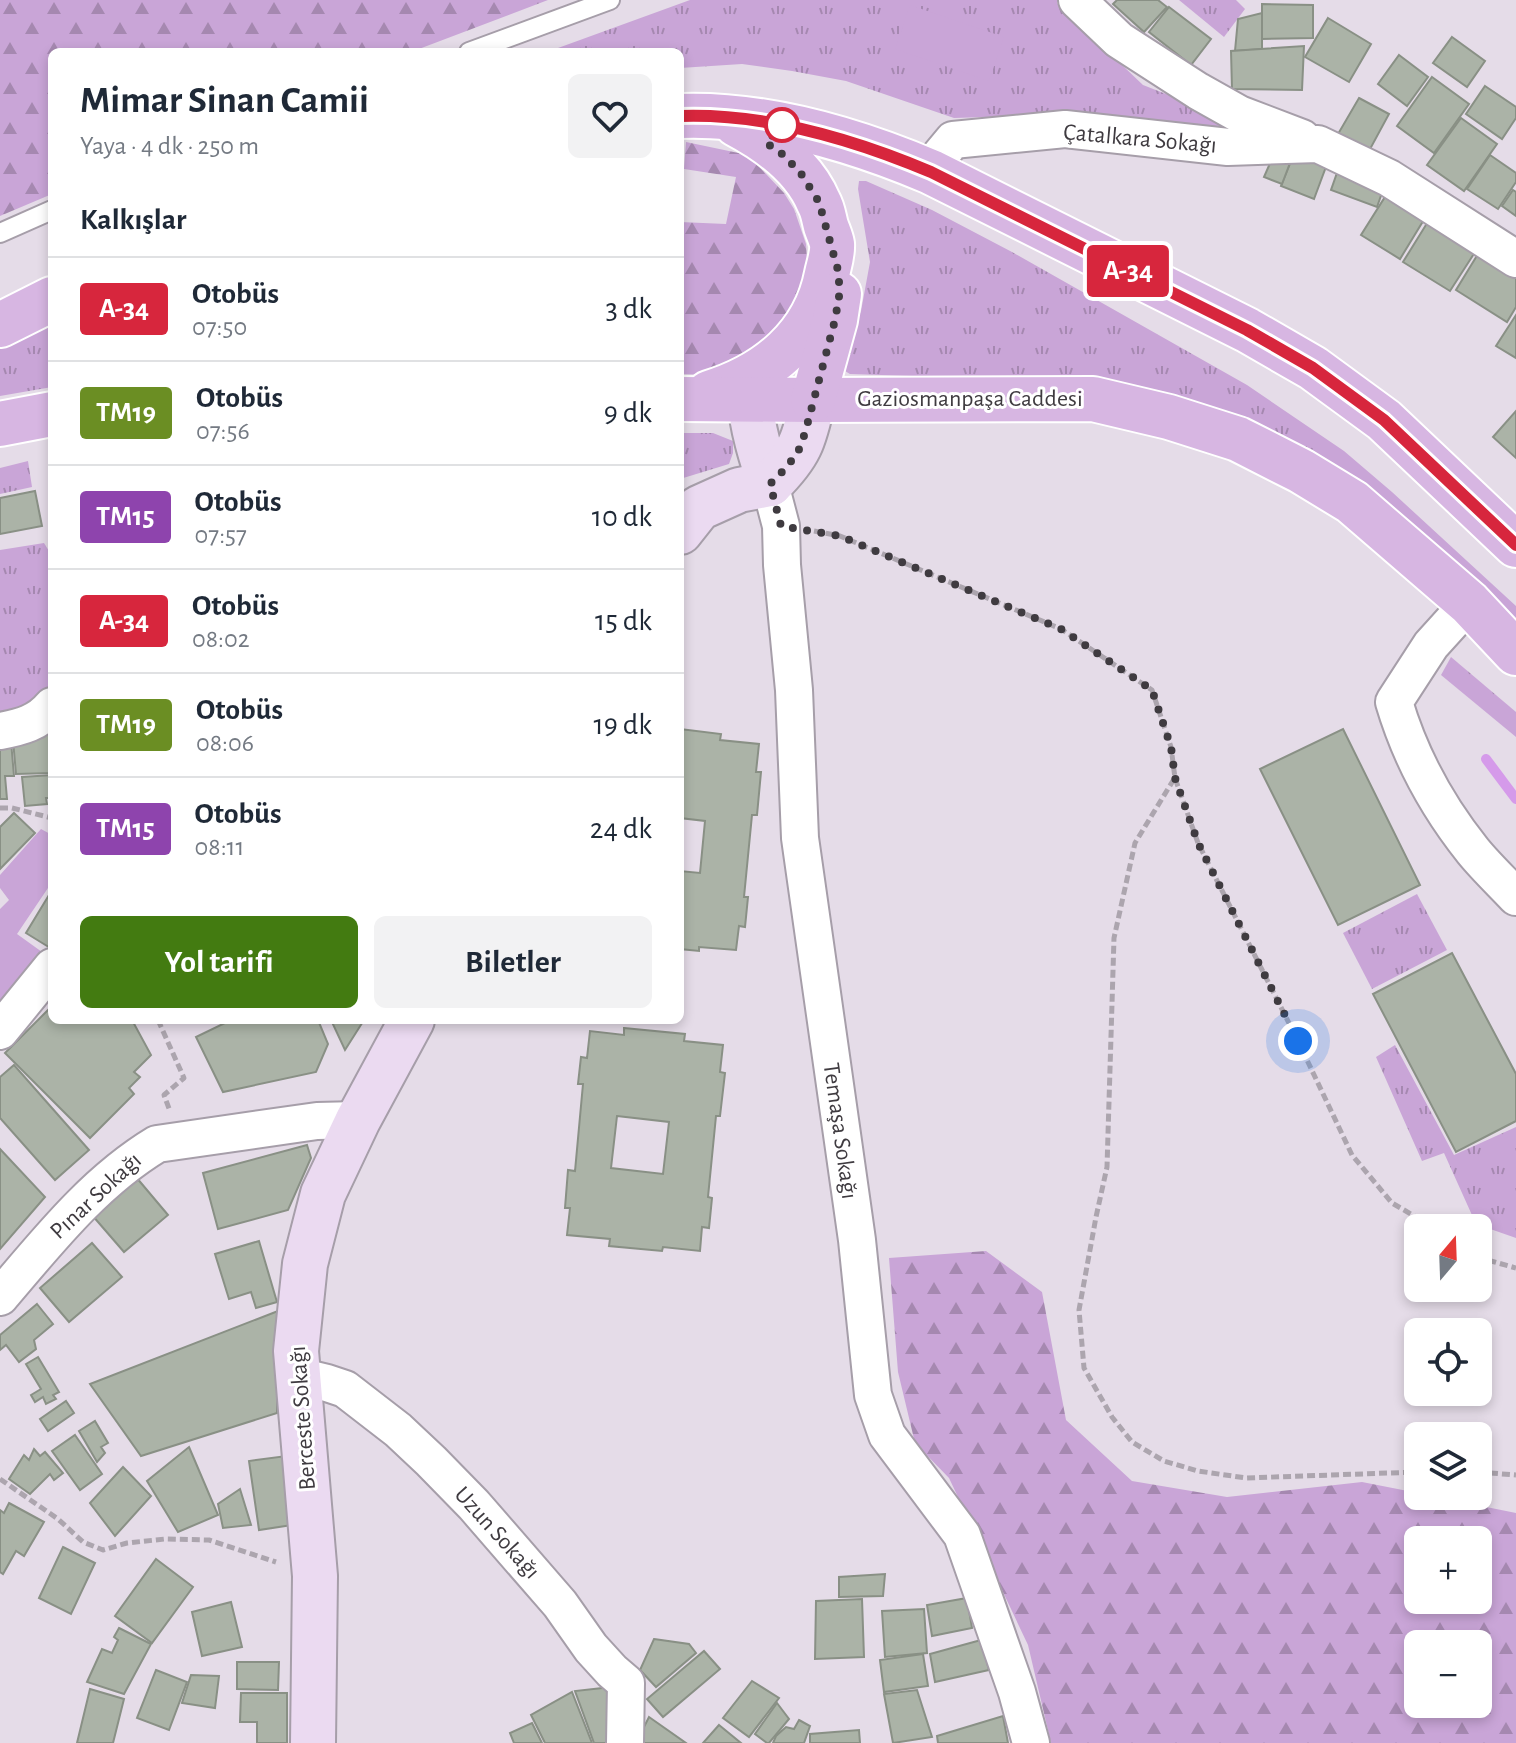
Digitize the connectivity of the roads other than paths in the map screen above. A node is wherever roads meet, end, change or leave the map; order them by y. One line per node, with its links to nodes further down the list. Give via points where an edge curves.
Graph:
1 (610, 0): 3 (lane)
2 (1077, 0): 6 (street, Çatalkara Sokağı, via 1119,40 1198,91 1239,114)
3 (480, 48)
4 (684, 116): 5 (main road)
5 (723, 117): 7 (main road, via 832,137); 10 (main road, via 781,153 800,172 819,202)
6 (1318, 144): 7 (street, Çatalkara Sokağı, via 1228,147 1065,129 953,140); 11 (street, Çatalkara Sokağı, via 1389,178)
7 (931, 172): 21 (main road, via 1313,368 1384,420)
8 (48, 212): 9 (lane)
9 (0, 233)
10 (832, 246): 14 (main road, via 823,293 809,324 789,349 729,387); 16 (main road, via 839,297)
11 (1516, 259)
12 (48, 301): 13 (main road)
13 (0, 325)
14 (684, 399): 15 (main road, Gaziosmanpaşa Caddesi)
15 (750, 399): 16 (main road, Gaziosmanpaşa Caddesi); 19 (street)
16 (813, 400): 19 (street, via 798,452); 22 (main road, Gaziosmanpaşa Caddesi, via 1093,399 1169,417 1238,439 1352,502)
17 (48, 415): 18 (main road)
18 (0, 424)
19 (770, 484): 20 (street, via 739,490); 35 (street, Temaşa Sokağı, via 781,526 800,838 857,1240 873,1395 887,1435 962,1535)
20 (686, 517)
21 (1516, 545)
22 (1469, 603): 23 (main road, Gaziosmanpaşa Caddesi); 26 (street, via 1431,645 1394,702 1403,735 1431,792 1473,851)
23 (1516, 653)
24 (48, 712): 25 (street, via 31,725)
25 (0, 731)
26 (1516, 897)
27 (48, 972): 29 (street)
28 (410, 1024): 30 (street, Berceste Sokağı)
29 (0, 1031)
30 (358, 1120): 31 (street, Pınar Sokağı, via 157,1144 67,1218); 32 (street, Berceste Sokağı, via 323,1194 305,1264)
31 (0, 1297)
32 (298, 1376): 33 (street, Berceste Sokağı, via 315,1576); 34 (street, Uzun Sokağı, via 345,1389 398,1430 474,1505 626,1683)
33 (313, 1743)
34 (625, 1743)
35 (1031, 1743)

